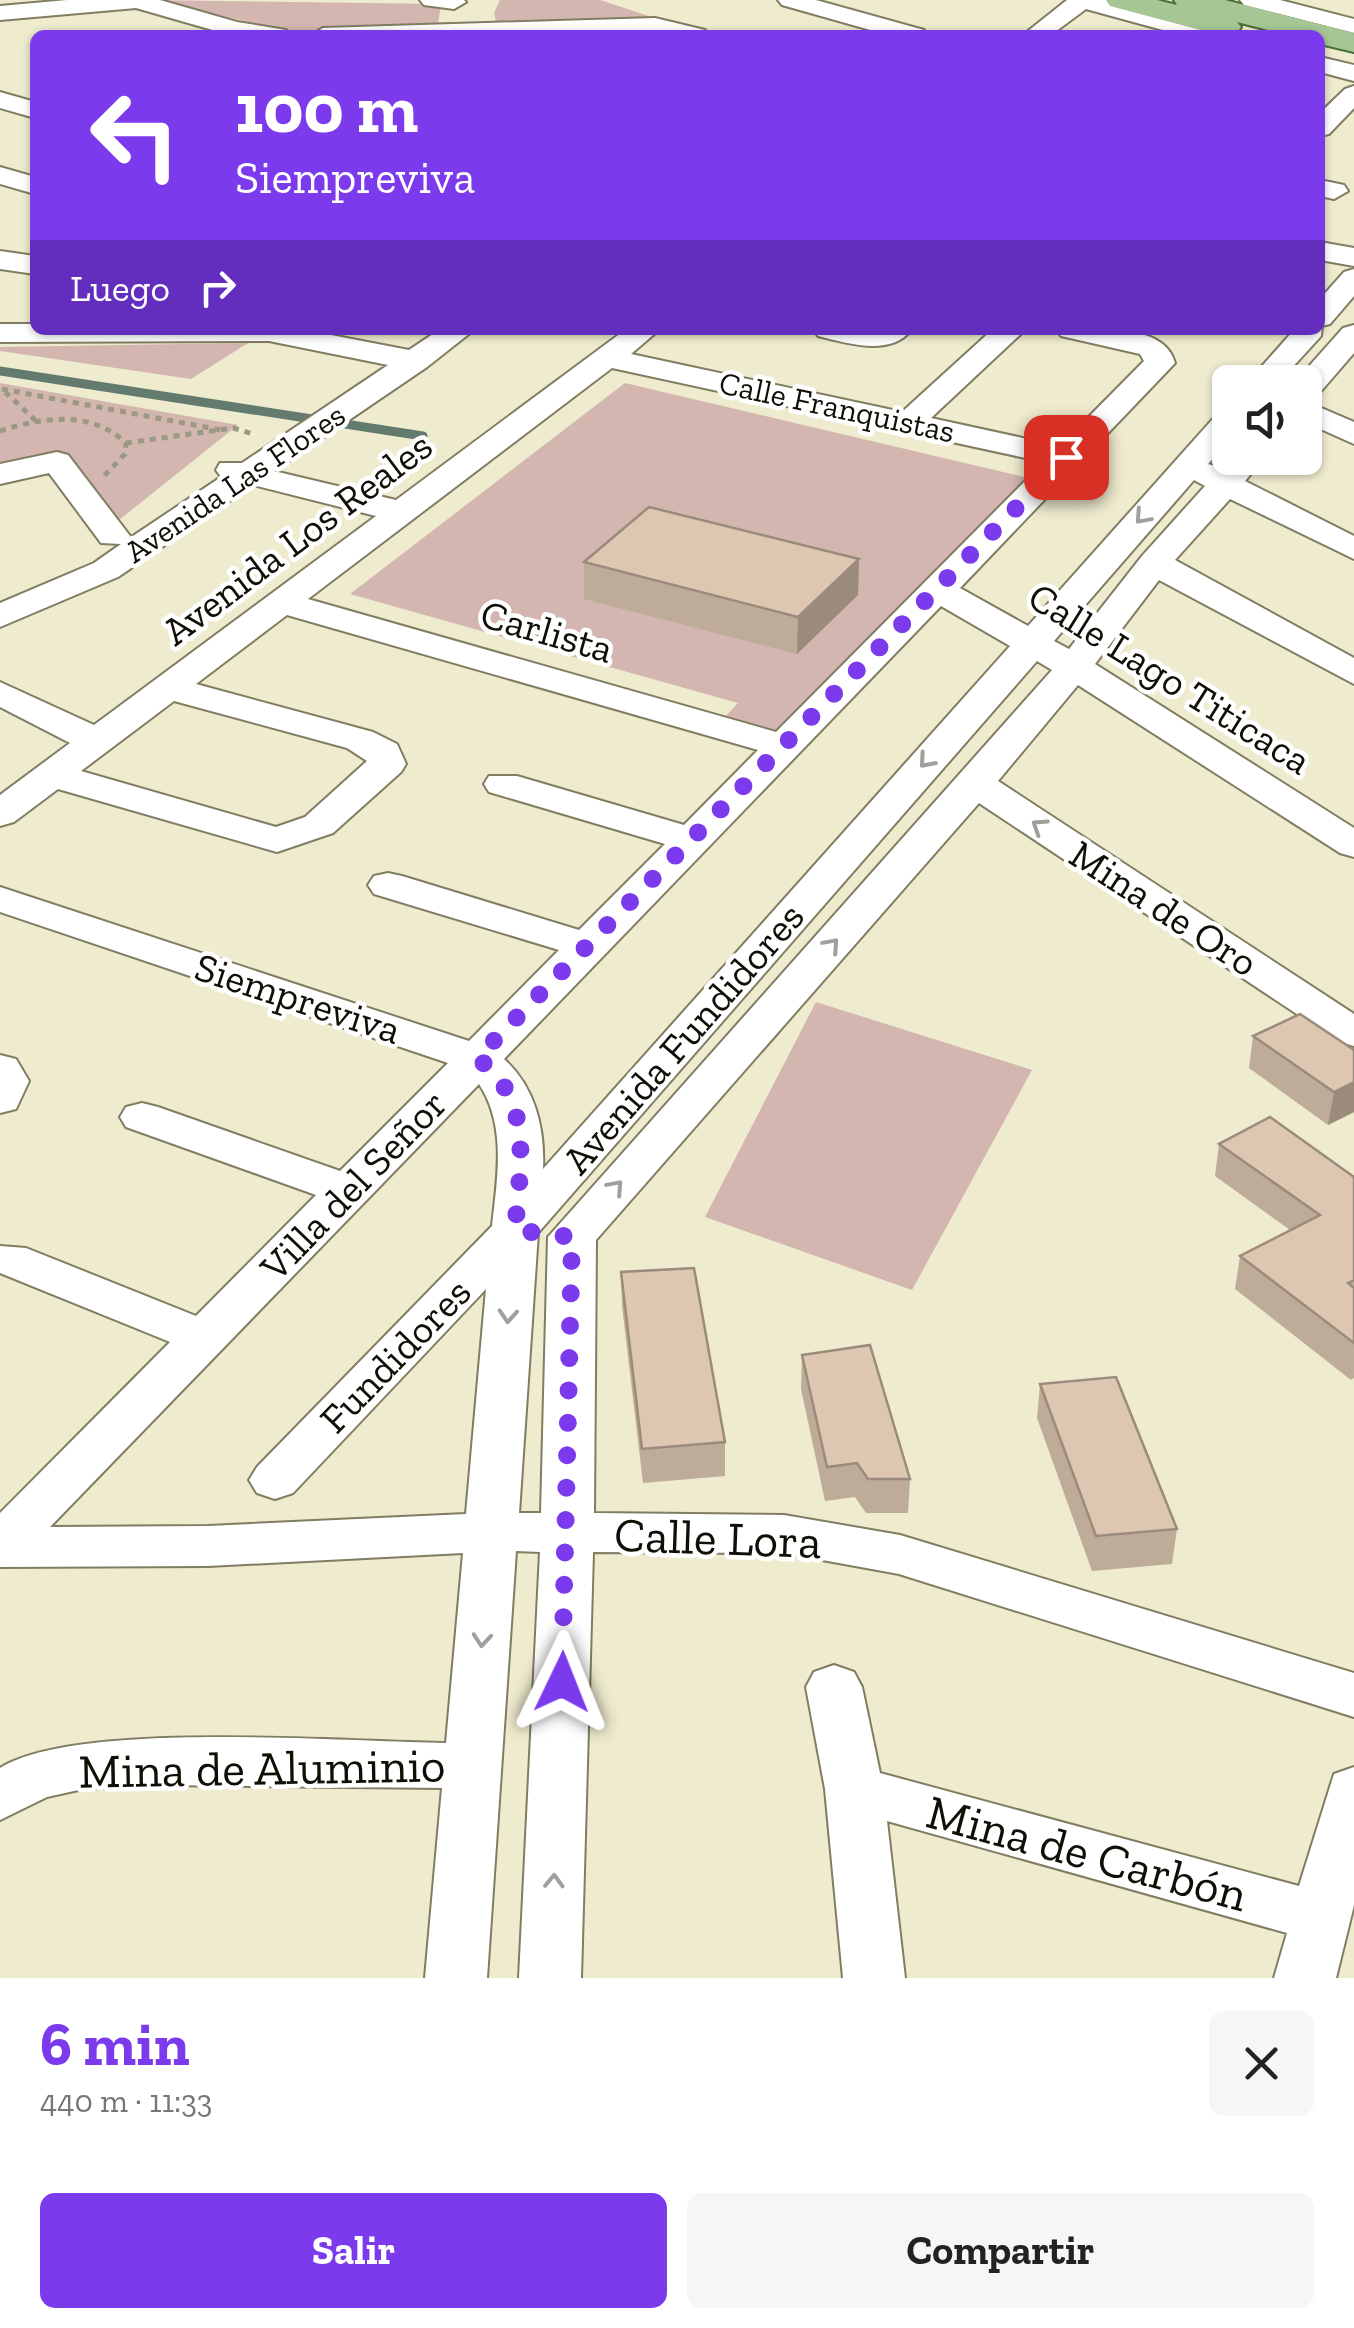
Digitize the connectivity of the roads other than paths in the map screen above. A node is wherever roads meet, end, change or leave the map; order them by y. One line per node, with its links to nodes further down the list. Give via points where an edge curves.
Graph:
1 (137, 0): 9 (street); 12 (street)
2 (790, 0): 16 (street)
3 (1082, 0): 11 (street); 17 (street)
4 (1121, 0): 18 (main road)
5 (1189, 0): 19 (main road)
6 (1252, 0): 10 (street)
7 (448, 1): 13 (street)
8 (483, 24): 14 (street); 15 (street)
9 (3, 26)
10 (1354, 26)
11 (1044, 29)
12 (243, 30)
13 (446, 30)
14 (458, 30)
15 (682, 30)
16 (889, 30)
17 (1191, 30)
18 (1235, 30)
19 (1304, 30)
20 (1325, 35): 21 (main road)
21 (1354, 43)
22 (1325, 53): 23 (main road)
23 (1354, 61)
24 (1325, 65): 25 (street)
25 (1354, 73)
26 (1354, 94): 29 (street)
27 (0, 100): 28 (street)
28 (30, 109)
29 (1325, 123)
30 (0, 175): 31 (street)
31 (30, 184)
32 (1325, 252): 33 (street)
33 (1354, 258)
34 (0, 260): 35 (street)
35 (30, 264)
36 (1354, 278): 37 (street)
37 (1325, 316)
38 (1325, 324): 41 (street)
39 (0, 332): 40 (street)
40 (30, 332)
41 (1354, 334): 52 (street)
42 (285, 335): 49 (street)
43 (446, 335): 48 (street, Avenida Las Flores)
44 (637, 335): 50 (street, Avenida Los Reales)
45 (1004, 335): 54 (street)
46 (1092, 335): 56 (street, Villa del Señor, via 1157,351 1156,369)
47 (1305, 335): 51 (street)
48 (417, 346): 49 (street, Avenida Las Flores); 57 (street, Avenida Las Flores)
49 (382, 353): 57 (street, Avenida Las Flores, via 260,436)
50 (607, 358): 54 (street, Calle Franquistas); 62 (street, Avenida Los Reales)
51 (1278, 365)
52 (1322, 371)
53 (1322, 418): 55 (street)
54 (908, 422): 56 (street, Calle Franquistas)
55 (1354, 434)
56 (1066, 457): 66 (street, Villa del Señor)
57 (231, 470): 62 (street); 63 (street, Avenida Las Flores); 69 (street, Avenida Las Flores, via 106,570)
58 (0, 474): 63 (street, via 57,462)
59 (1213, 475): 70 (street, Avenida Fundidores, one-way to 70)
60 (1216, 475): 65 (street, Avenida Fundidores)
61 (1232, 475): 64 (street)
62 (402, 512): 68 (street, Avenida Los Reales)
63 (113, 536): 67 (street, Avenida Las Flores, via 70,564)
64 (1354, 549)
65 (1154, 563): 71 (street, Avenida Fundidores); 72 (street)
66 (938, 590): 70 (street, Calle Lago Titicaca); 76 (street, Villa del Señor)
67 (0, 594)
68 (284, 603): 73 (street, Avenida Los Reales); 76 (street, Carlista)
69 (0, 616)
70 (1030, 642): 71 (street, Calle Lago Titicaca); 92 (street, Avenida Fundidores, one-way to 92)
71 (1074, 667): 79 (street, Avenida Fundidores); 82 (street, Calle Lago Titicaca)
72 (1354, 672)
73 (168, 688): 75 (street, Avenida Los Reales); 77 (street, via 360,740 388,758 381,773 318,825 290,838 263,840)
74 (0, 693): 75 (street)
75 (96, 741): 77 (street, Avenida Los Reales)
76 (785, 746): 81 (street, Villa del Señor)
77 (52, 775): 80 (street, Avenida Los Reales)
78 (503, 784): 81 (street)
79 (975, 784): 86 (street, Mina de Oro, one-way to 79); 93 (street, Avenida Fundidores, one-way to 79)
80 (0, 814)
81 (692, 840): 85 (street, Villa del Señor)
82 (1354, 845)
83 (388, 885): 85 (street)
84 (0, 899): 87 (street, Siempreviva)
85 (588, 946): 87 (street, Villa del Señor)
86 (1354, 1034)
87 (477, 1058): 91 (street, Villa del Señor); 92 (street, via 496,1072 518,1116)
88 (0, 1068): 89 (street, via 7,1081)
89 (0, 1099)
90 (142, 1117): 91 (street)
91 (347, 1190): 95 (street, Villa del Señor)
92 (515, 1230): 93 (street); 96 (street, Fundidores); 98 (street, one-way to 98)
93 (572, 1237): 99 (street, Avenida Fundidores)
94 (9, 1259): 95 (street)
95 (205, 1338): 97 (street, Villa del Señor)
96 (275, 1480)
97 (8, 1526): 98 (street, Calle Lora, via 208,1546)
98 (492, 1532): 99 (street, Calle Lora); 102 (street, one-way to 102)
99 (567, 1534): 101 (street, Calle Lora, via 784,1534 840,1541); 108 (street, Avenida Fundidores, one-way to 99)
100 (834, 1687): 103 (street)
101 (1354, 1695)
102 (470, 1766): 105 (street, Mina de Aluminio, via 100,1765 32,1778); 107 (street)
103 (854, 1788): 106 (street, Mina de Carbón); 109 (street)
104 (1354, 1790): 106 (street)
105 (0, 1797)
106 (1320, 1917): 110 (street)
107 (456, 1978)
108 (550, 1978)
109 (874, 1978)
110 (1305, 1978)

